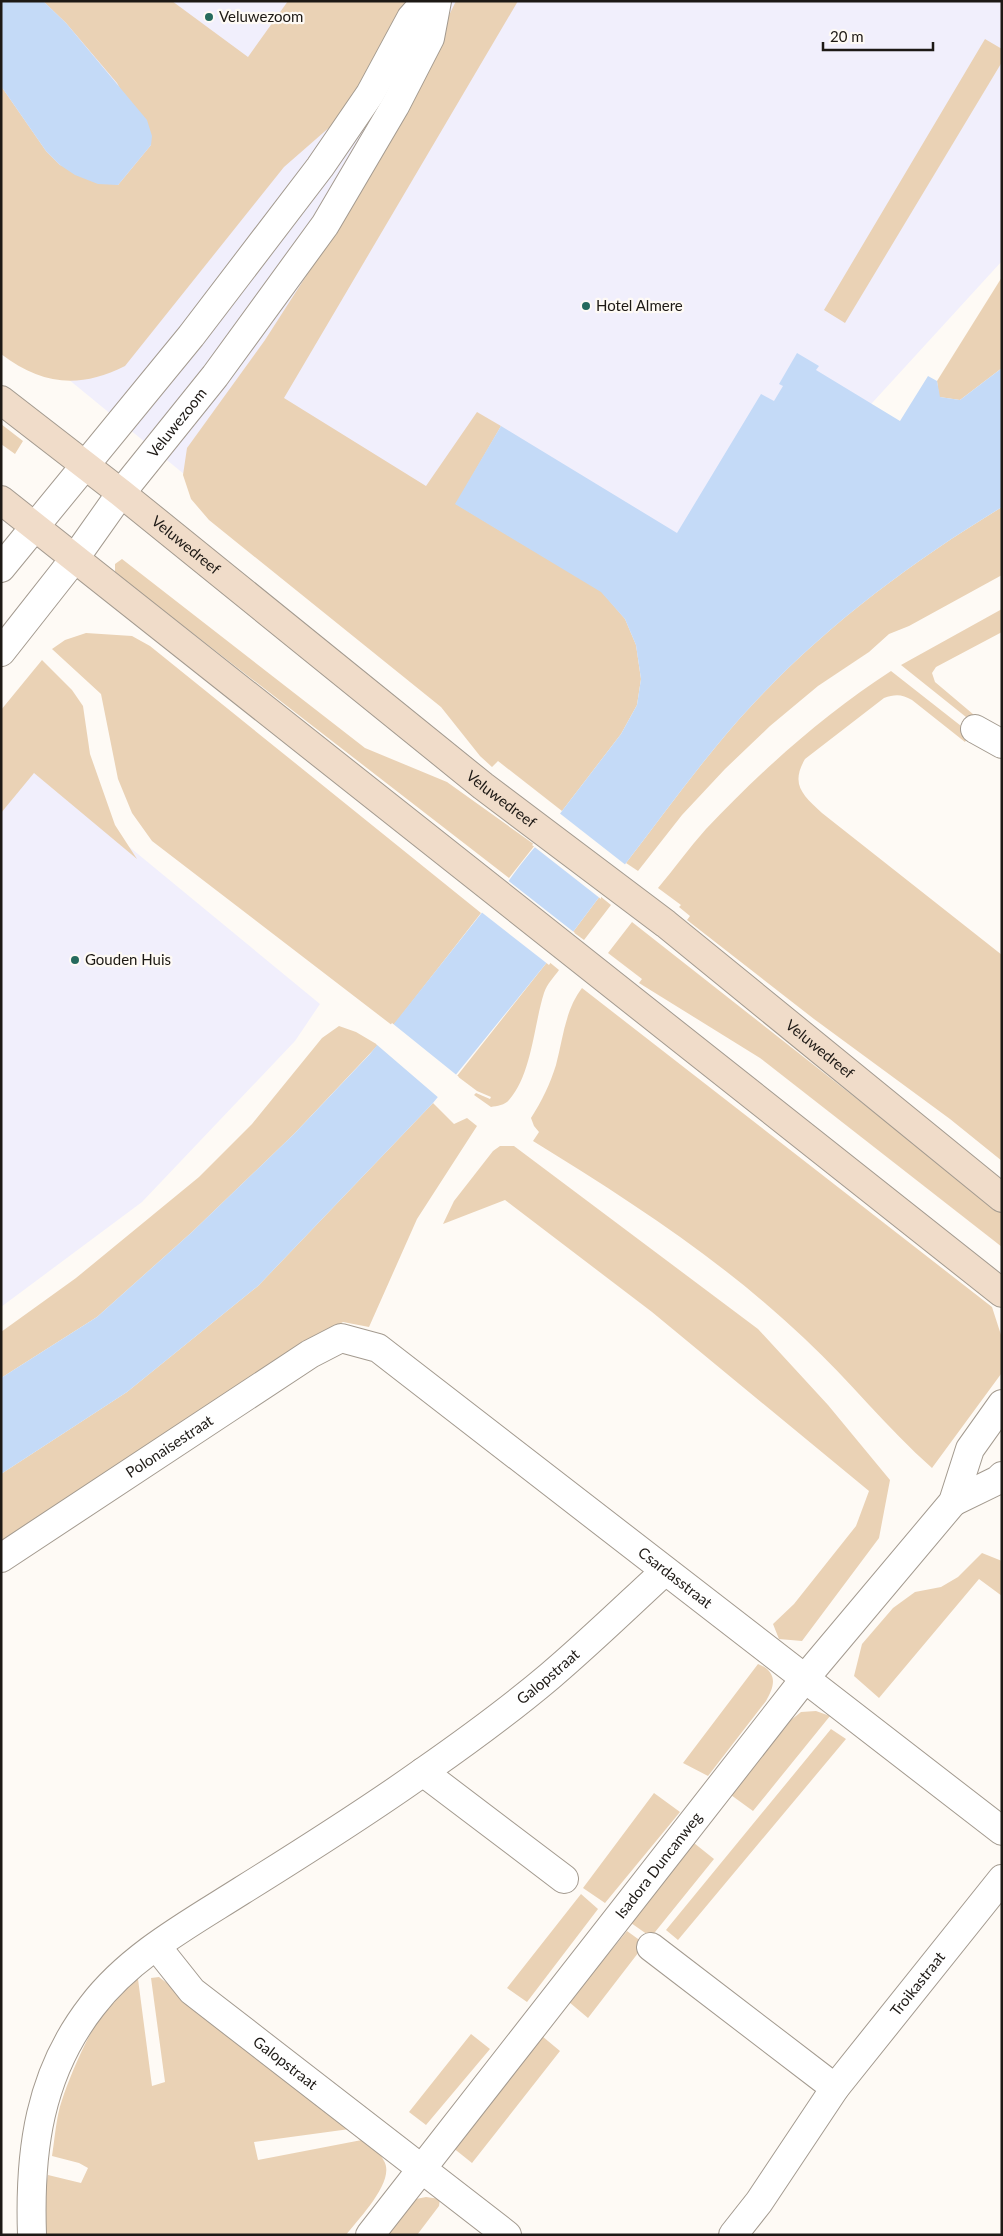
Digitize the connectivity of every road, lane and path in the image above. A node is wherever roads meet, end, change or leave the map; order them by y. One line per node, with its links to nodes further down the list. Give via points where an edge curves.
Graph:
1 (426, 1): 4 (street, via 412,18 370,94 320,168 191,336)
2 (437, 1): 5 (street, Veluwezoom, via 430,38 325,225 215,376)
3 (1, 400): 4 (main road, Veluwedreef)
4 (86, 464): 5 (main road, Veluwedreef); 7 (street)
5 (121, 493): 8 (street, Veluwezoom); 13 (main road, Veluwedreef, via 483,786 666,924)
6 (1, 500): 7 (main road)
7 (35, 526): 8 (main road); 9 (street)
8 (75, 558): 10 (street, Veluwezoom); 14 (main road)
9 (1, 568)
10 (1, 652)
11 (975, 729): 12 (street)
12 (1002, 744)
13 (1002, 1198)
14 (1002, 1293)
15 (341, 1338): 19 (street, Polonaisestraat, via 310,1354); 20 (street, Csardasstraat, via 378,1348)
16 (1002, 1404): 18 (street, Isadora Duncanweg, via 970,1449)
17 (1002, 1476): 18 (street, Isadora Duncanweg)
18 (953, 1502): 21 (street, Isadora Duncanweg)
19 (1, 1558)
20 (665, 1571): 21 (street, Csardasstraat); 22 (street, Galopstraat, via 549,1677)
21 (806, 1677): 23 (street, Csardasstraat); 29 (street, Isadora Duncanweg)
22 (423, 1772): 24 (street); 26 (street, Galopstraat)
23 (1002, 1831)
24 (564, 1879)
25 (1002, 1880): 28 (street, Troikastraat)
26 (157, 1947): 29 (street, Galopstraat, via 192,1991); 30 (street, Galopstraat, via 113,1980 96,2001 49,2082 38,2120 31,2205)
27 (651, 1947): 28 (street)
28 (835, 2088): 33 (street, Troikastraat)
29 (423, 2169): 31 (street, Isadora Duncanweg); 32 (street, Galopstraat)
30 (32, 2235)
31 (370, 2235)
32 (507, 2235)
33 (733, 2235)

